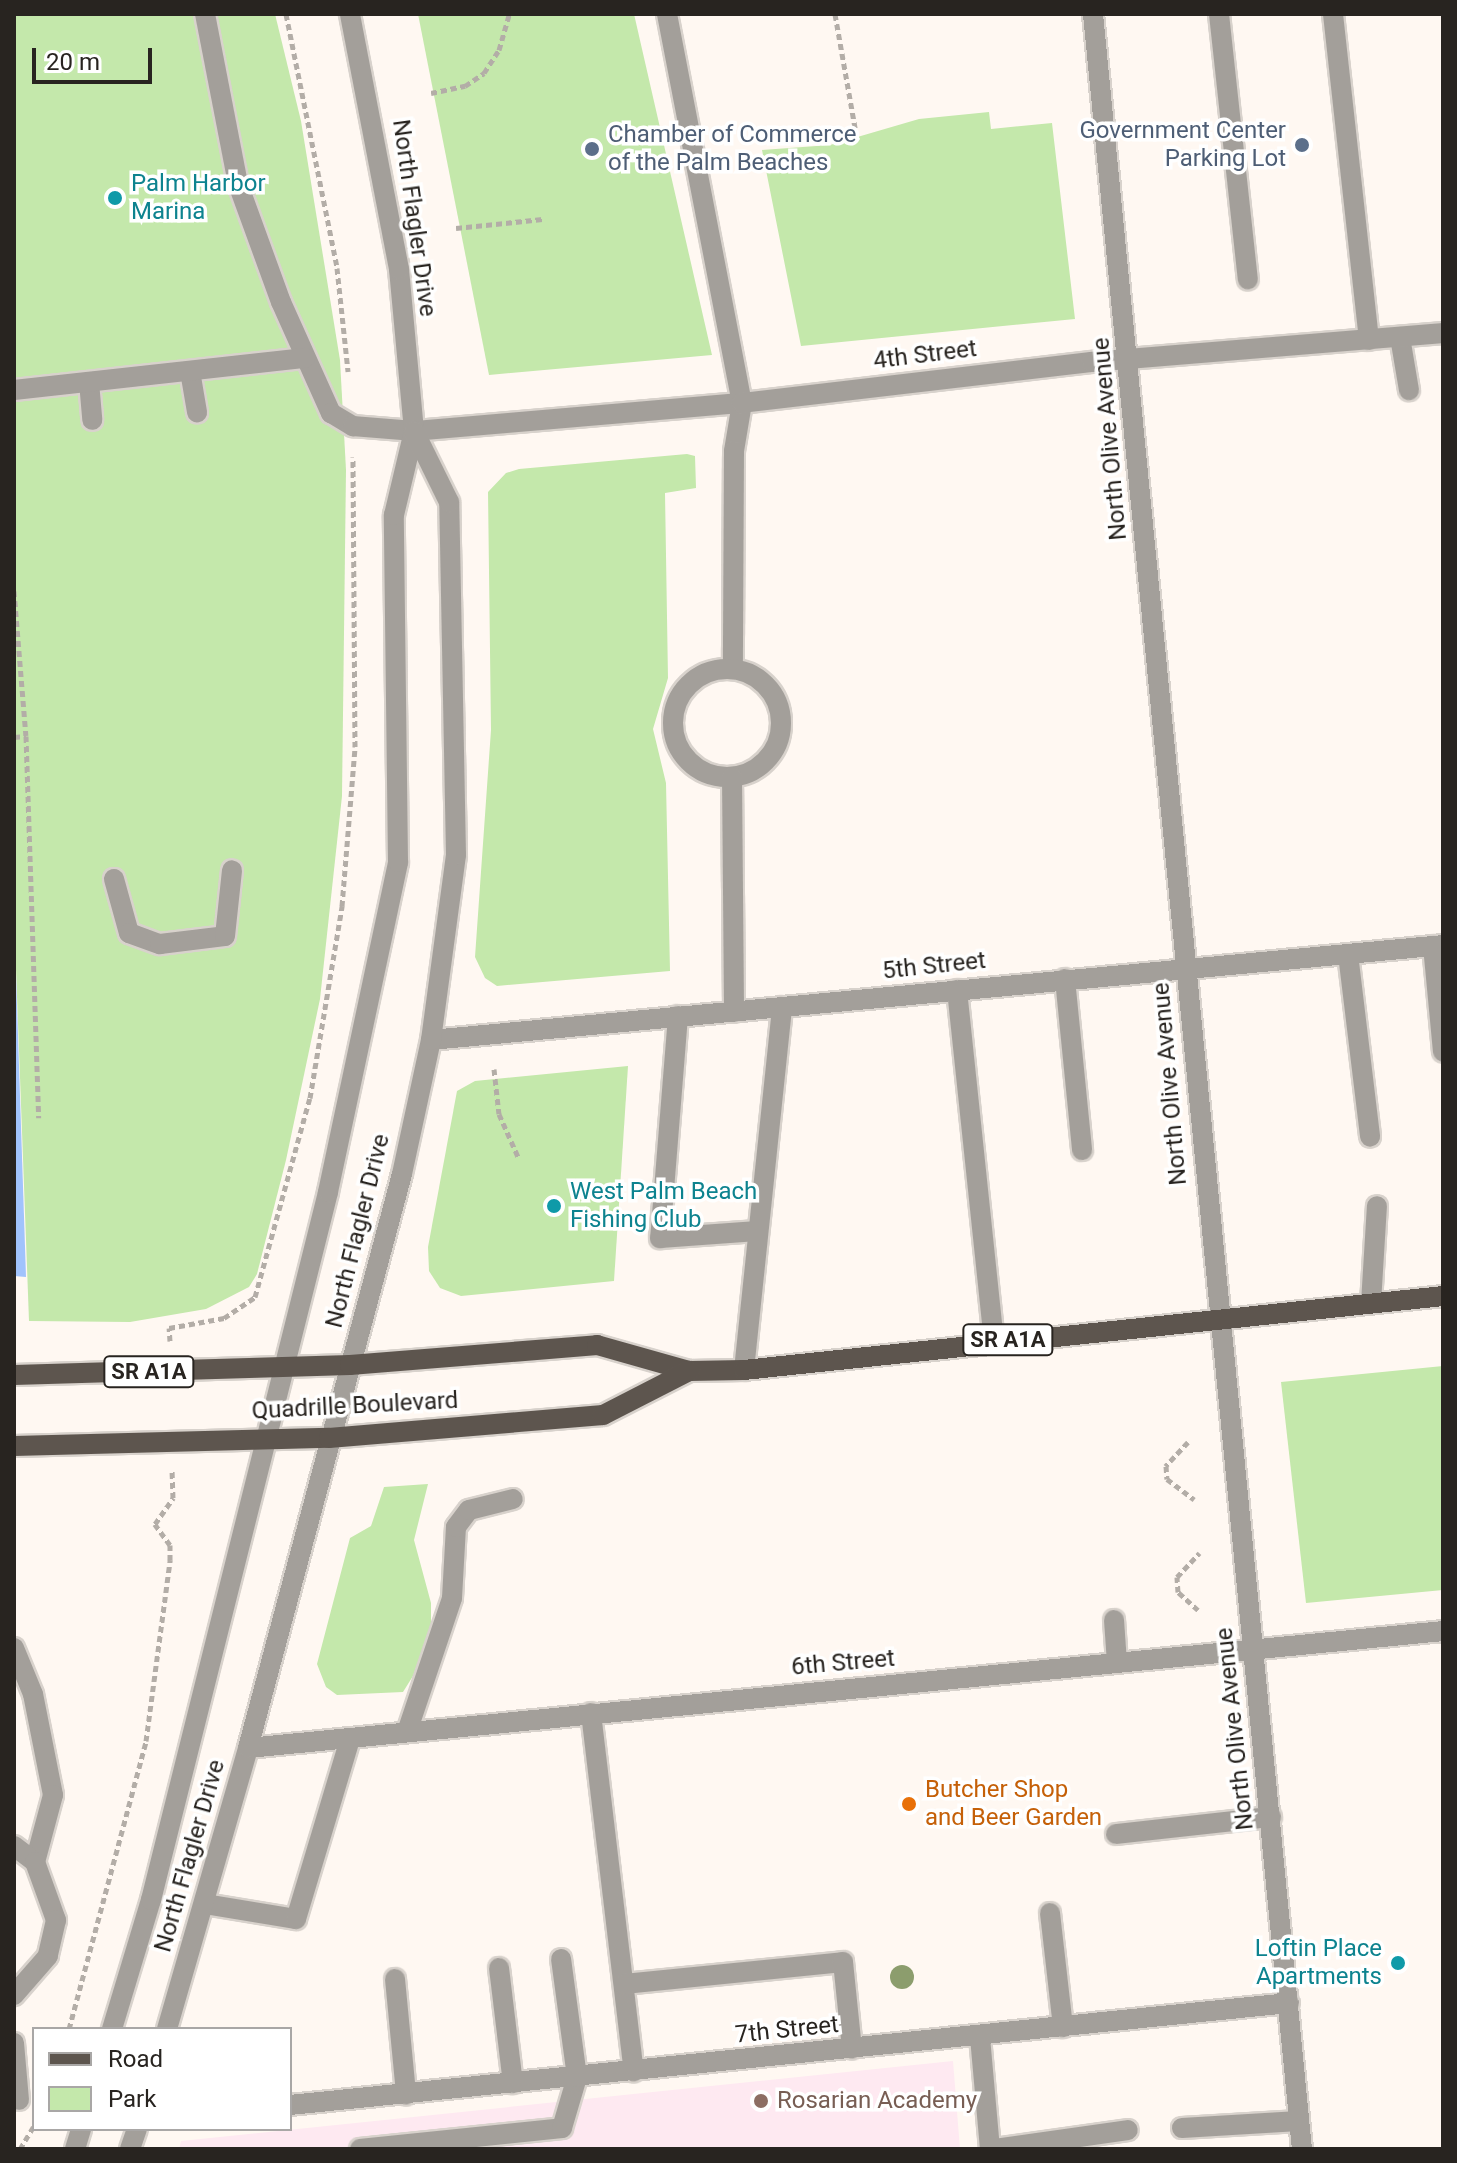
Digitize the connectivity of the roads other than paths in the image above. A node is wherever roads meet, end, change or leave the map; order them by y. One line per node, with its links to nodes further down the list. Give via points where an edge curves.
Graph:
1 (205, 14): 11 (street, 4th Street, via 238,184)
2 (350, 14): 20 (street, North Flagler Drive, via 399,269)
3 (667, 14): 17 (street)
4 (1093, 14): 12 (street, North Olive Avenue)
5 (1219, 14): 7 (street)
6 (1333, 14): 10 (street)
7 (1248, 279)
8 (1443, 333): 9 (street, 4th Street)
9 (1400, 337): 10 (street, 4th Street); 16 (street)
10 (1369, 340): 12 (street, 4th Street)
11 (305, 358): 13 (street); 20 (street, 4th Street, via 331,413 353,426)
12 (1129, 358): 17 (street, 4th Street); 27 (street, North Olive Avenue)
13 (190, 371): 14 (street); 18 (street)
14 (89, 382): 15 (street); 19 (street)
15 (14, 390)
16 (1409, 390)
17 (742, 403): 20 (street, 4th Street); 21 (street, via 734,451)
18 (197, 412)
19 (92, 420)
20 (414, 431): 33 (street, North Flagler Drive, via 449,502 456,855); 44 (street, North Flagler Drive, via 394,515 398,862 347,1111)
21 (733, 669): 22 (street, via 755,676 772,691 781,724 771,756 754,771); 22 (street, via 695,679 681,694 673,733 694,766)
22 (732, 777): 31 (street)
23 (232, 870): 24 (street, via 225,936 160,944 129,933)
24 (114, 879)
25 (1438, 946): 26 (street, 5th Street); 34 (street)
26 (1348, 954): 27 (street, 5th Street); 35 (street)
27 (1186, 967): 28 (street, 5th Street); 41 (street, North Olive Avenue)
28 (1065, 979): 29 (street, 5th Street); 36 (street)
29 (957, 990): 30 (street, 5th Street); 42 (street)
30 (782, 1007): 31 (street, 5th Street); 38 (street)
31 (734, 1012): 32 (street, 5th Street)
32 (678, 1016): 33 (street, 5th Street); 38 (street, via 660,1238)
33 (431, 1040): 43 (street, North Flagler Drive)
34 (1443, 1052)
35 (1370, 1137)
36 (1082, 1150)
37 (1377, 1206): 40 (street)
38 (758, 1231): 45 (street)
39 (1443, 1296): 40 (main road, SR A1A)
40 (1371, 1303): 41 (main road, SR A1A)
41 (1218, 1316): 42 (main road, SR A1A); 55 (street, North Olive Avenue)
42 (994, 1342): 45 (main road, SR A1A)
43 (350, 1365): 44 (main road, Quadrille Boulevard / SR A1A); 46 (main road, SR A1A, via 597,1345); 49 (street, North Flagler Drive)
44 (284, 1367): 47 (main road, Quadrille Boulevard / SR A1A); 48 (street, North Flagler Drive)
45 (744, 1370): 46 (main road, SR A1A)
46 (689, 1371): 49 (main road, Quadrille Boulevard / SR A1A, via 603,1415)
47 (14, 1375)
48 (267, 1438): 49 (main road, Quadrille Boulevard / SR A1A); 50 (main road, Quadrille Boulevard / SR A1A); 73 (street, North Flagler Drive, via 151,1900)
49 (329, 1438): 60 (street, North Flagler Drive)
50 (14, 1446)
51 (513, 1499): 58 (street, via 469,1510 456,1527 452,1598)
52 (1114, 1620): 56 (street)
53 (1443, 1631): 55 (street, 6th Street)
54 (14, 1648): 64 (street, via 33,1694 53,1795)
55 (1253, 1650): 56 (street, 6th Street); 61 (street, North Olive Avenue)
56 (1117, 1663): 57 (street, 6th Street)
57 (591, 1713): 58 (street, 6th Street); 70 (street)
58 (407, 1732): 59 (street, 6th Street)
59 (350, 1739): 60 (street, 6th Street); 65 (street, via 296,1919)
60 (248, 1748): 65 (street, North Flagler Drive)
61 (1271, 1817): 62 (street); 72 (street, North Olive Avenue)
62 (1116, 1834)
63 (14, 1846): 64 (street)
64 (35, 1862): 71 (street, via 56,1920 48,1956)
65 (205, 1904): 74 (street, North Flagler Drive)
66 (1050, 1913): 75 (street)
67 (561, 1959): 80 (street)
68 (499, 1968): 81 (street)
69 (395, 1979): 82 (street)
70 (624, 1984): 78 (street, via 843,1962); 79 (street)
71 (14, 1995)
72 (1289, 2003): 75 (street, 7th Street); 85 (street, North Olive Avenue)
73 (113, 2027)
74 (168, 2027)
75 (1063, 2027): 76 (street, 7th Street)
76 (980, 2037): 78 (street, 7th Street); 89 (street)
77 (14, 2043): 83 (street)
78 (852, 2049): 79 (street, 7th Street)
79 (634, 2071): 80 (street, 7th Street)
80 (577, 2077): 81 (street, 7th Street); 88 (street, via 562,2128)
81 (513, 2083): 82 (street, 7th Street)
82 (406, 2094): 84 (street, 7th Street)
83 (22, 2101)
84 (292, 2105)
85 (1299, 2121): 86 (street); 90 (street, North Olive Avenue)
86 (1182, 2128)
87 (1128, 2130): 89 (street)
88 (360, 2149)
89 (993, 2149)
90 (1302, 2149)

